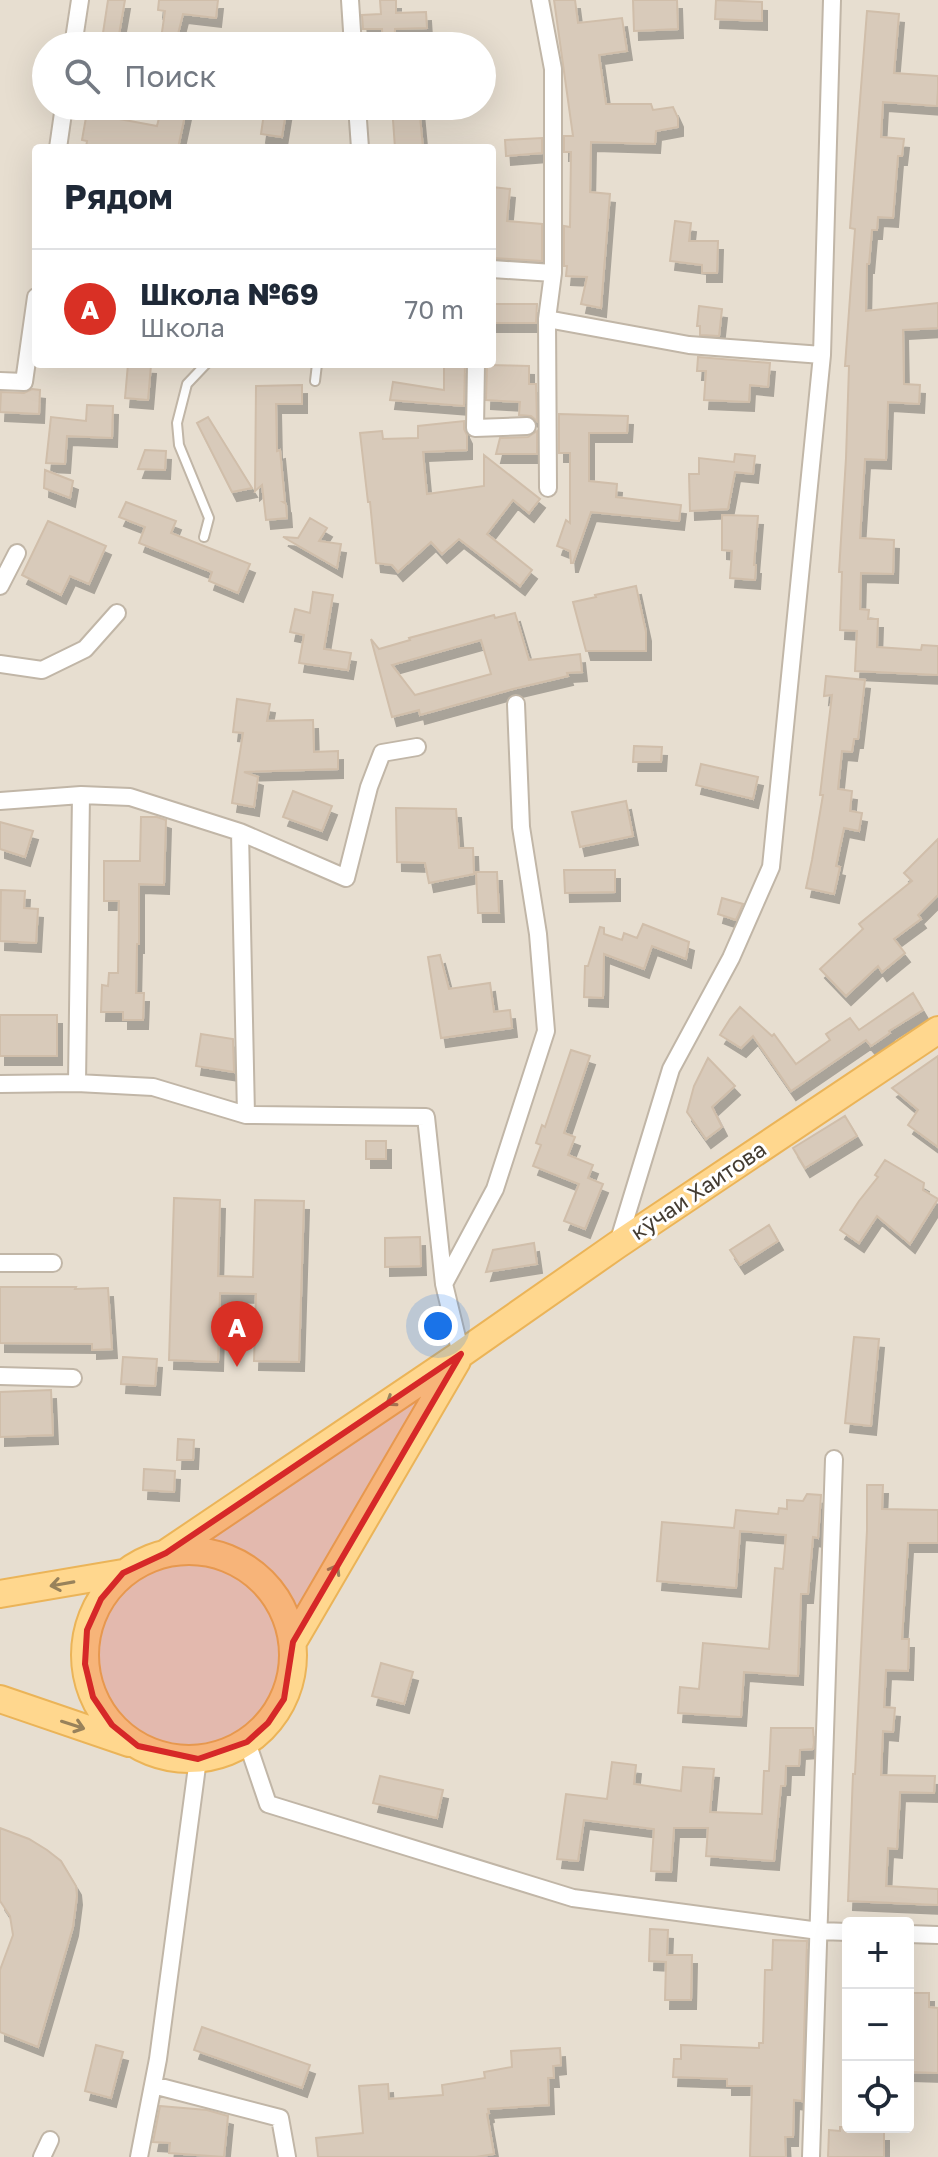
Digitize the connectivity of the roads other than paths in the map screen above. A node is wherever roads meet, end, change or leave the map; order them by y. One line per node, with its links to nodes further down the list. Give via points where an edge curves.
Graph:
1 (80, 0): 5 (street)
2 (350, 0): 6 (street)
3 (540, 0): 12 (street, via 553,69)
4 (832, 0): 15 (street)
5 (75, 32)
6 (352, 32)
7 (62, 120): 9 (street)
8 (358, 120): 10 (street)
9 (59, 144)
10 (360, 144)
11 (496, 269): 12 (street)
12 (553, 273): 13 (street)
13 (547, 319): 15 (street, via 689,345); 22 (street)
14 (32, 325): 19 (street, via 24,382)
15 (822, 355): 37 (street, via 771,867 731,958 671,1069)
16 (202, 368): 23 (lane, via 187,384 177,423 179,445 209,518)
17 (317, 368): 20 (lane)
18 (476, 368): 21 (street, via 475,428)
19 (0, 381)
20 (315, 381)
21 (527, 426)
22 (548, 488)
23 (204, 537)
24 (17, 553): 25 (street)
25 (0, 586)
26 (117, 613): 27 (street, via 85,649 42,670)
27 (0, 664)
28 (516, 704): 40 (street, via 521,827 546,1031 495,1189)
29 (417, 747): 32 (street, via 382,753 346,878)
30 (81, 795): 31 (street); 32 (street, via 130,797); 34 (street)
31 (0, 801)
32 (240, 832): 36 (street)
33 (938, 1030): 37 (main road, кӯчаи Хаитова)
34 (77, 1083): 35 (street); 36 (street, via 153,1087)
35 (0, 1084)
36 (246, 1115): 40 (street, via 426,1117)
37 (617, 1245): 41 (main road, кӯчаи Хаитова)
38 (0, 1263): 39 (street)
39 (53, 1263)
40 (444, 1284): 41 (street)
41 (461, 1354): 45 (main road, кӯчаи Хаитова, one-way to 45); 48 (main road, one-way to 41)
42 (0, 1376): 43 (street)
43 (73, 1378)
44 (834, 1459): 53 (street)
45 (166, 1553): 46 (main road); 48 (main road, via 201,1551 234,1560 263,1580 283,1609)
46 (123, 1573): 47 (main road, one-way to 47); 51 (main road, via 101,1599 87,1630 85,1664 93,1697 112,1725 138,1746)
47 (0, 1594)
48 (293, 1642): 50 (main road, via 284,1699)
49 (0, 1699): 51 (main road, one-way to 51)
50 (247, 1742): 52 (main road); 53 (street, via 268,1804 573,1898)
51 (170, 1757): 52 (main road)
52 (198, 1759): 57 (street)
53 (819, 1931): 54 (street); 62 (street)
54 (842, 1932)
55 (914, 1934): 56 (street)
56 (938, 1935)
57 (153, 2085): 60 (street); 61 (street, via 280,2118)
58 (50, 2140): 59 (street)
59 (42, 2157)
60 (139, 2157)
61 (287, 2157)
62 (811, 2157)

